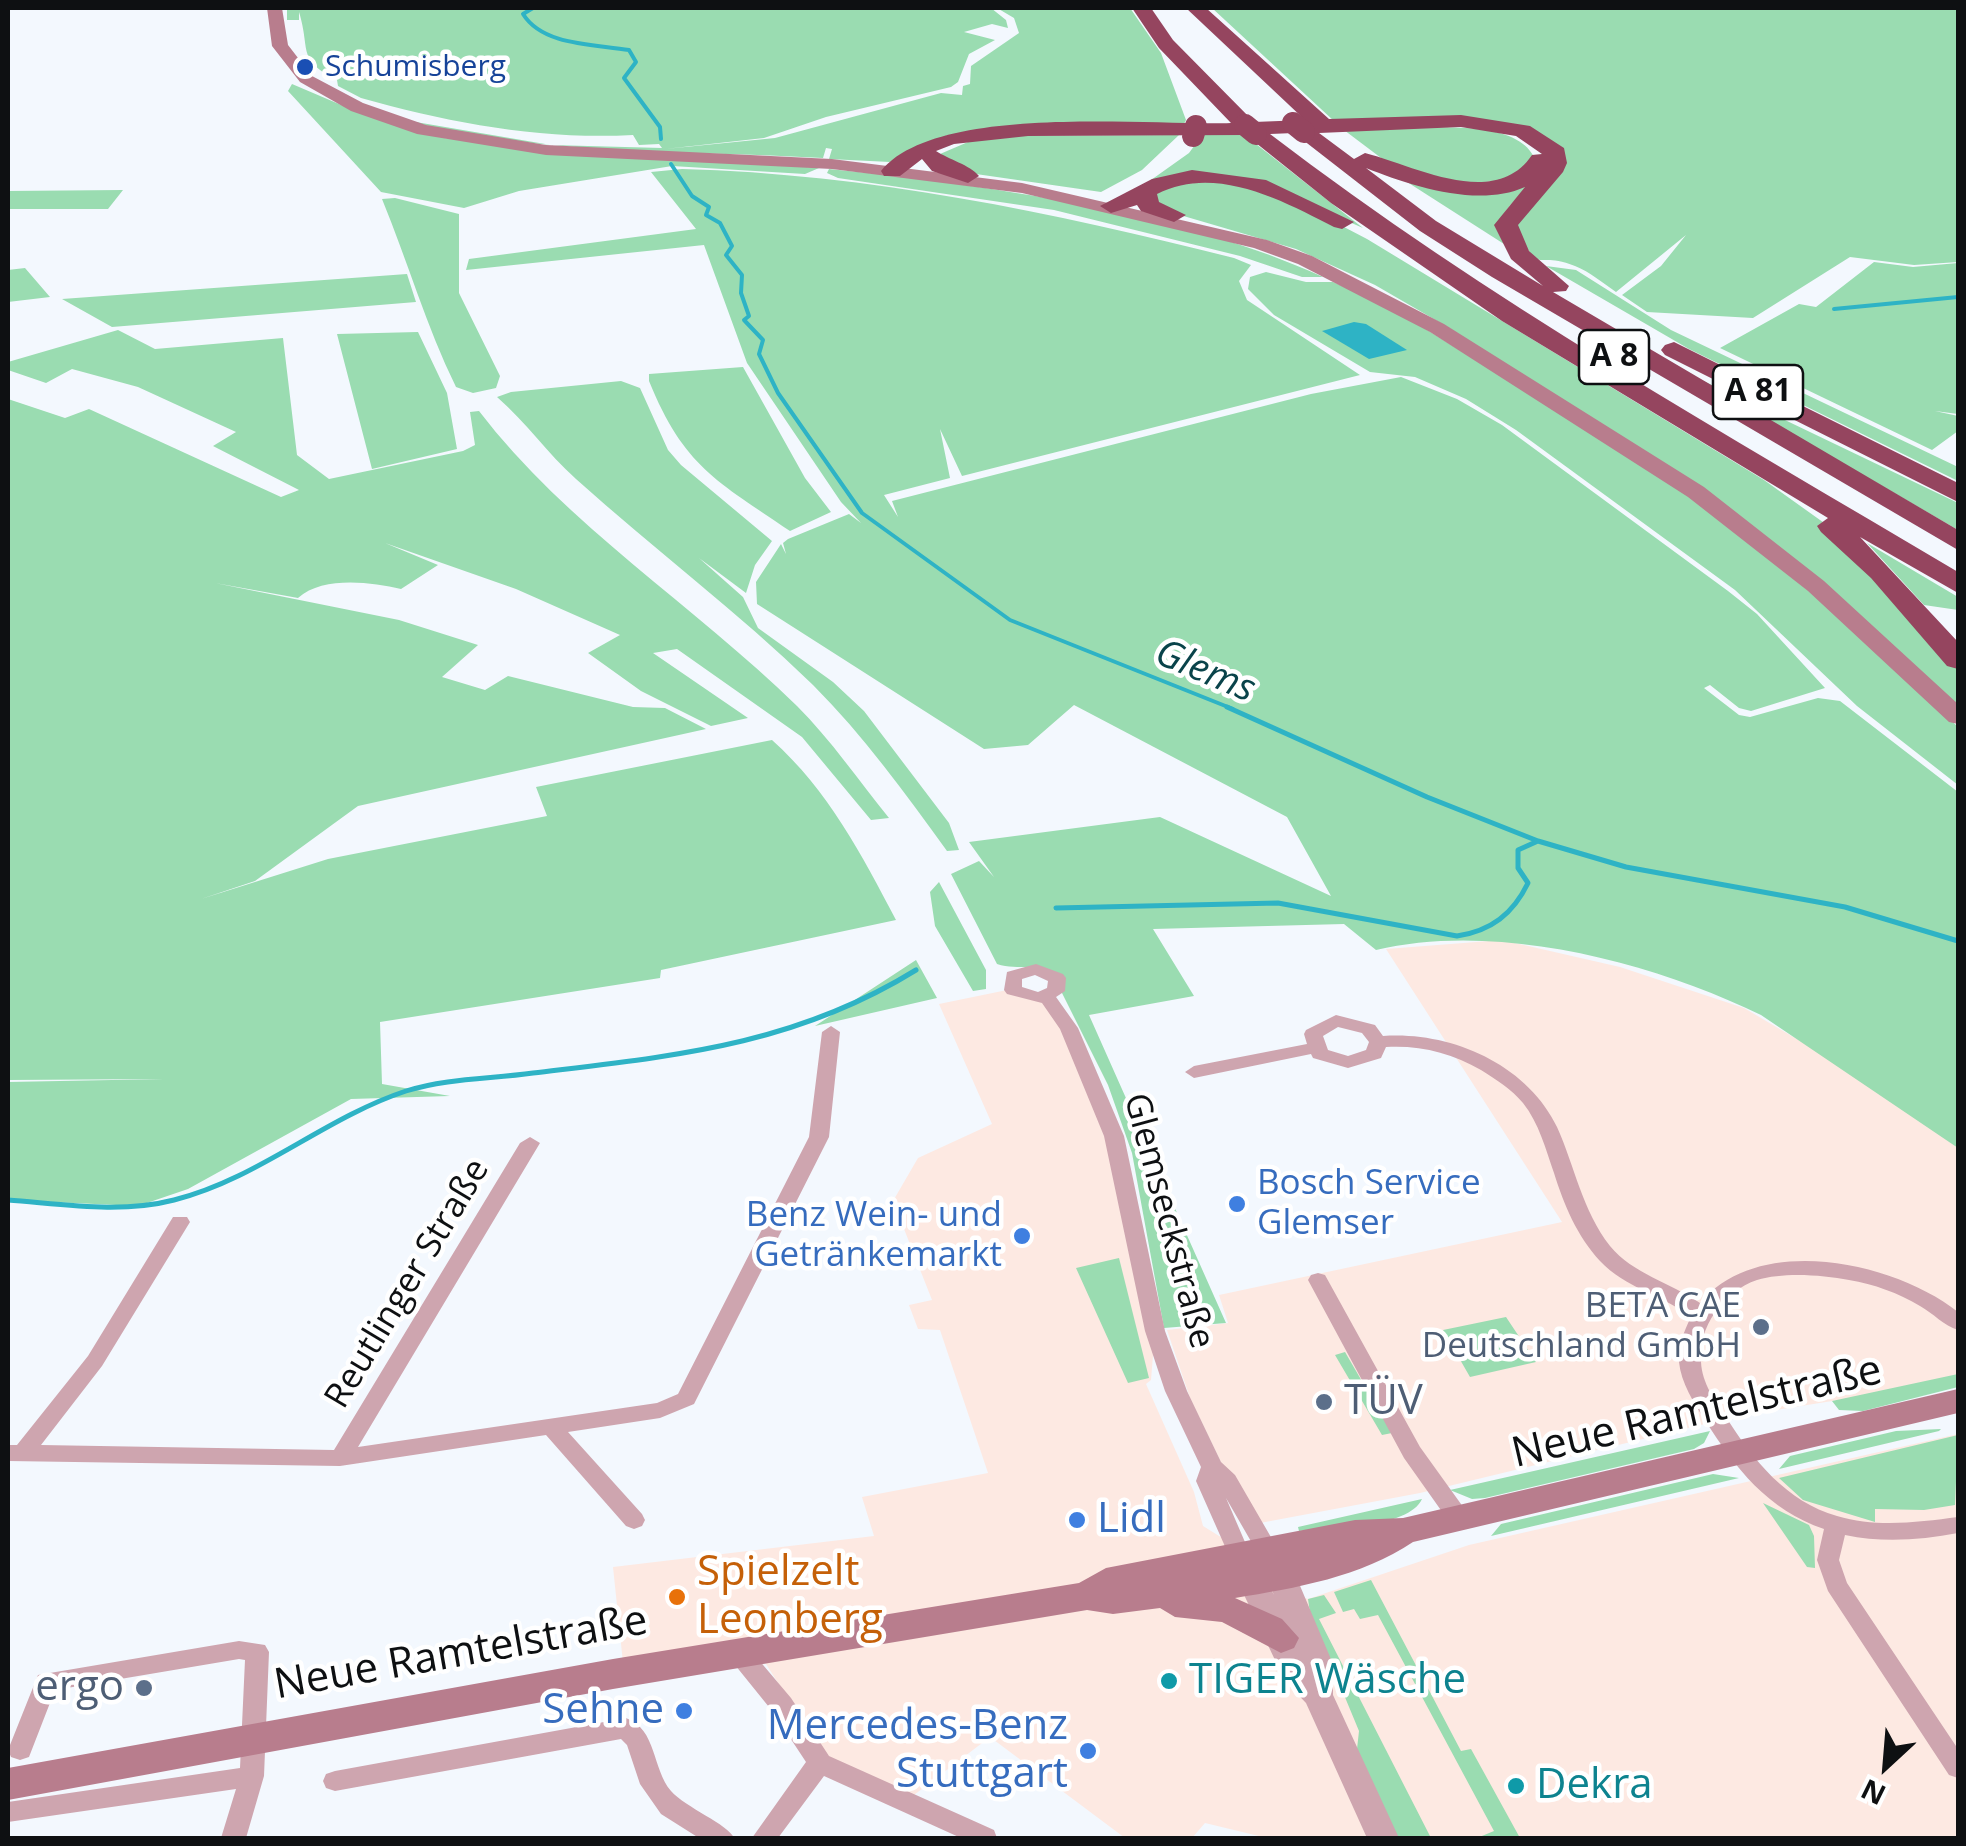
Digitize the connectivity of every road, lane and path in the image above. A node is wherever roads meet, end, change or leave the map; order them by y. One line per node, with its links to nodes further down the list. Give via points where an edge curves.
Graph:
1 (1140, 8): 4 (highway)
2 (1194, 8): 6 (highway, A 81)
3 (274, 18): 10 (main road, via 288,61 318,88 409,126 546,150)
4 (1173, 24): 6 (highway, A 8); 14 (highway, via 1194,131 1182,152)
5 (1401, 124): 7 (highway); 9 (highway, via 1498,132 1527,143 1540,162 1517,180 1465,187 1407,178); 19 (highway, via 1491,124 1550,146 1558,158 1552,172 1520,200 1506,226 1511,244)
6 (1288, 128): 9 (highway, A 81); 17 (highway, A 81, via 1341,202); 18 (highway, A 8); 24 (highway, A 8, via 1330,173 1459,263)
7 (977, 134): 8 (highway); 10 (highway, via 929,146)
8 (931, 156): 10 (highway); 11 (highway)
9 (1366, 160): 19 (highway, A 81, via 1441,216)
10 (900, 171): 11 (main road); 12 (main road)
11 (968, 176): 12 (main road)
12 (1022, 188): 14 (main road)
13 (1144, 192): 14 (highway); 15 (highway, via 1150,206); 17 (highway, via 1198,177 1256,183)
14 (1108, 206): 15 (main road); 16 (main road)
15 (1174, 216): 16 (main road)
16 (1260, 244): 27 (main road, via 1437,328 1696,492 1816,586)
17 (1458, 282): 20 (highway, A 81)
18 (1524, 286): 21 (highway, via 1886,464); 23 (highway, A 8)
19 (1556, 286): 21 (highway, A 81)
20 (1697, 428): 25 (highway, A 81); 26 (highway, via 1852,542)
21 (1946, 483): 22 (highway)
22 (1958, 494)
23 (1958, 542)
24 (1958, 562)
25 (1958, 584)
26 (1958, 660)
27 (1958, 717)
28 (1046, 996): 47 (street, Glemseckstraße, via 1069,1028 1114,1136 1155,1331 1212,1468 1208,1481)
29 (831, 1032): 39 (street, via 818,1137 686,1399 660,1410)
30 (1378, 1042): 31 (street, via 1367,1058 1348,1062); 31 (street, via 1359,1024 1336,1022 1313,1034); 36 (street, via 1446,1047 1516,1082 1547,1122 1583,1224 1606,1255)
31 (1314, 1048): 32 (street)
32 (1194, 1072)
33 (530, 1143): 42 (street, Reutlinger Straße)
34 (180, 1222): 40 (street, via 94,1360)
35 (1318, 1280): 43 (street, via 1404,1438)
36 (1702, 1315): 37 (street, via 1727,1288 1750,1276 1822,1270 1886,1282); 41 (street, via 1690,1363)
37 (1958, 1323)
38 (1958, 1401): 41 (main road, Neue Ramtelstraße)
39 (552, 1428): 42 (street); 44 (street)
40 (15, 1453): 42 (street)
41 (1737, 1454): 43 (main road, Neue Ramtelstraße); 45 (street, via 1786,1501)
42 (340, 1458)
43 (1458, 1517): 47 (main road, Neue Ramtelstraße, via 1403,1531 1387,1546)
44 (634, 1520)
45 (1836, 1524): 46 (street, via 1916,1531); 56 (street, via 1828,1560 1836,1585)
46 (1958, 1524)
47 (1260, 1564): 48 (main road, Neue Ramtelstraße, via 1106,1582); 49 (main road, Neue Ramtelstraße); 50 (street, Glemseckstraße); 52 (street, Glemseckstraße, via 1318,1664)
48 (1088, 1596): 49 (main road, Neue Ramtelstraße); 51 (main road, Neue Ramtelstraße)
49 (1124, 1598): 50 (main road, via 1223,1608)
50 (1281, 1638): 52 (street, Glemseckstraße, via 1296,1672)
51 (739, 1653): 53 (main road, Neue Ramtelstraße); 54 (street)
52 (1318, 1695): 63 (street, Glemseckstraße)
53 (254, 1757): 55 (main road, Neue Ramtelstraße); 55 (street, via 257,1652 239,1650 46,1682); 58 (street); 59 (street)
54 (820, 1764): 61 (street); 62 (street)
55 (16, 1765)
56 (1958, 1768)
57 (336, 1781): 60 (street, via 626,1728 638,1737 661,1798)
58 (8, 1812)
59 (234, 1838)
60 (722, 1838)
61 (764, 1838)
62 (985, 1838)
63 (1383, 1838)

